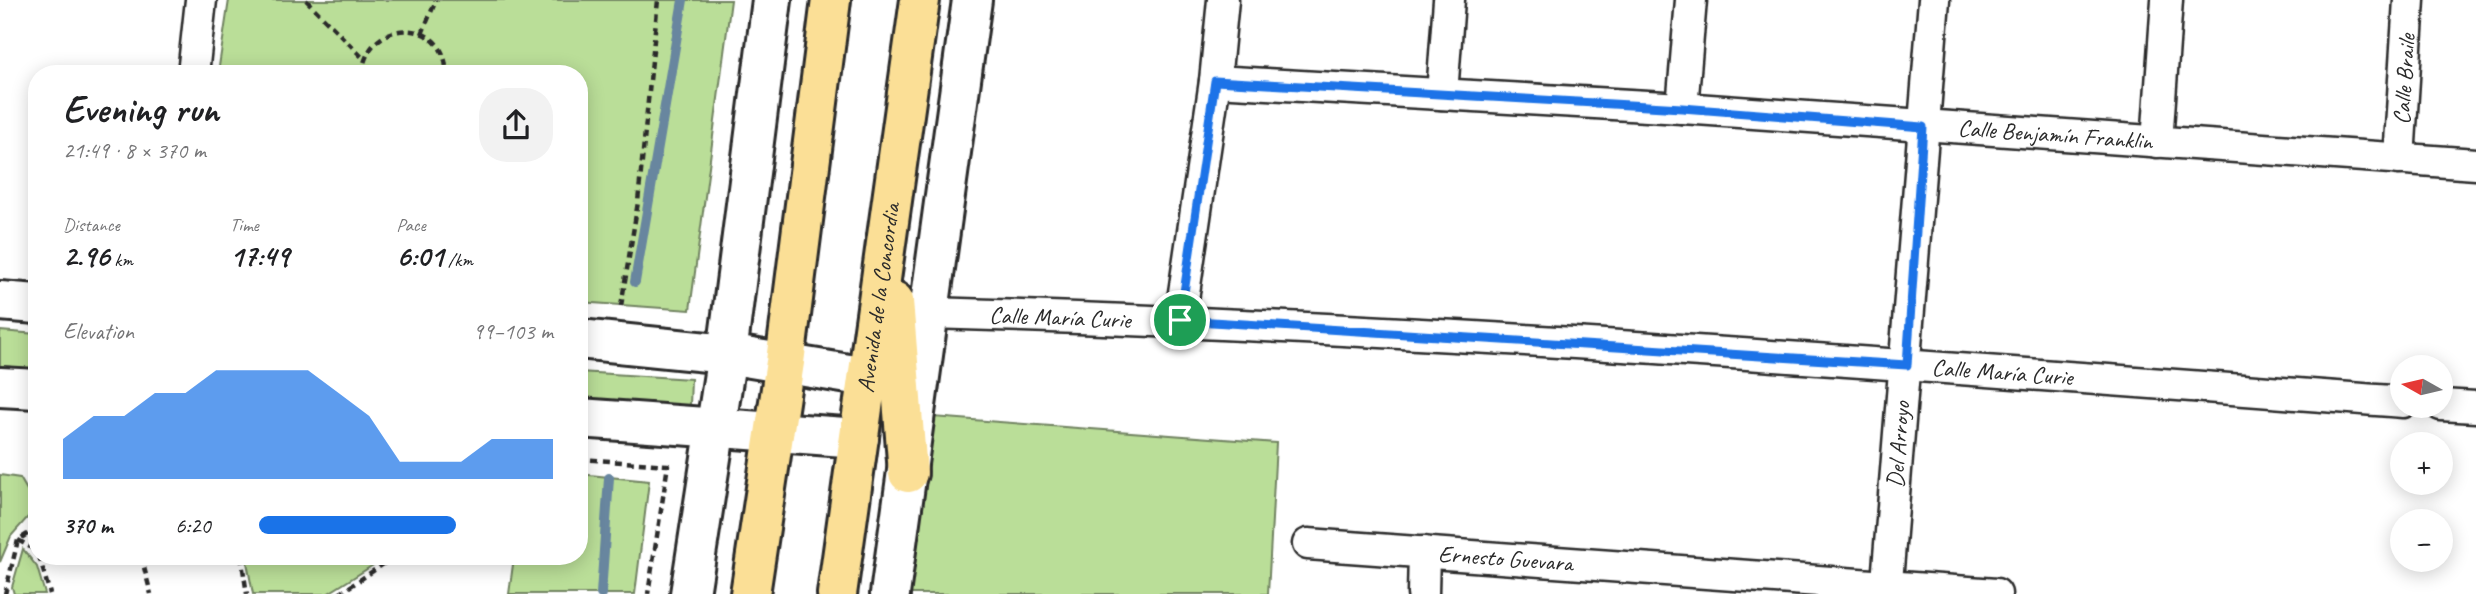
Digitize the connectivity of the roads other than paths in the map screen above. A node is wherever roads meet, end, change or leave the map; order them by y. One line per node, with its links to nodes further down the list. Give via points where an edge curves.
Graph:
1 (201, 0): 12 (street)
2 (772, 0): 26 (street)
3 (831, 0): 27 (main road)
4 (920, 0): 20 (main road, Avenida de la Concordia)
5 (972, 0): 23 (street)
6 (1223, 0): 13 (street)
7 (1449, 0): 14 (street)
8 (1690, 0): 15 (street)
9 (1934, 0): 16 (street, Del Arroyo)
10 (2167, 0): 17 (street)
11 (2409, 0): 18 (street, Calle Braile)
12 (194, 65)
13 (1215, 81): 14 (street, Calle Benjamín Franklin); 24 (street)
14 (1442, 94): 15 (street, Calle Benjamín Franklin)
15 (1682, 108): 16 (street, Calle Benjamín Franklin)
16 (1923, 127): 17 (street, Calle Benjamín Franklin); 28 (street, Del Arroyo)
17 (2157, 142): 18 (street, Calle Benjamín Franklin)
18 (2399, 159): 19 (street, Calle Benjamín Franklin)
19 (2476, 164)
20 (888, 230): 29 (main road, Avenida de la Concordia); 39 (main road)
21 (0, 301): 22 (street)
22 (28, 303)
23 (930, 313): 24 (street, Calle María Curie); 39 (street)
24 (1180, 320): 28 (street, Calle María Curie)
25 (588, 340): 26 (street)
26 (727, 354): 27 (street); 36 (street)
27 (785, 362): 29 (street); 37 (main road)
28 (1907, 365): 32 (street, Calle María Curie); 43 (street, Del Arroyo)
29 (867, 377): 38 (main road, Avenida de la Concordia)
30 (0, 387): 31 (street)
31 (28, 389)
32 (2390, 401)
33 (2454, 406): 34 (street)
34 (2476, 407)
35 (588, 419): 36 (street)
36 (715, 427): 37 (street); 44 (street)
37 (775, 432): 38 (street); 45 (main road)
38 (859, 438): 46 (main road, Avenida de la Concordia)
39 (908, 473): 47 (street)
40 (1308, 544): 41 (street, Ernesto Guevara)
41 (1424, 552): 42 (street, Ernesto Guevara); 48 (street)
42 (1660, 582): 43 (street, Ernesto Guevara)
43 (1886, 590): 49 (street, Ernesto Guevara)
44 (690, 594)
45 (750, 594)
46 (837, 594)
47 (890, 594)
48 (1423, 594)
49 (1996, 594)

